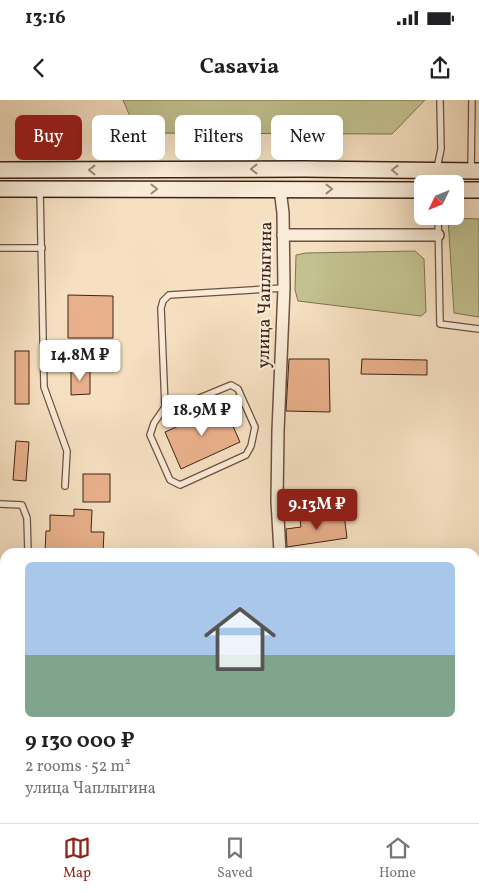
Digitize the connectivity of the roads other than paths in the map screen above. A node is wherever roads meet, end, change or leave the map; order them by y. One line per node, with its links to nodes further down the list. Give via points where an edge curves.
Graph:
1 (440, 100): 5 (lane, via 441,149)
2 (472, 100): 6 (lane)
3 (303, 169): 4 (main road, one-way to 4); 5 (main road, one-way to 3); 9 (main road, via 285,174 280,180)
4 (0, 170)
5 (437, 170): 6 (main road)
6 (475, 171)
7 (0, 189): 8 (main road)
8 (40, 189): 9 (main road, one-way to 9); 17 (lane)
9 (280, 189): 10 (main road, one-way to 10); 14 (street, улица Чаплыгина)
10 (414, 190)
11 (464, 190): 12 (main road)
12 (479, 190)
13 (438, 225): 15 (lane)
14 (283, 235): 15 (street); 18 (street, улица Чаплыгина)
15 (438, 235): 19 (lane, via 440,324)
16 (0, 248): 17 (lane)
17 (42, 248): 21 (lane, via 44,387 67,450)
18 (284, 288): 20 (lane, via 169,295 163,300); 24 (street, улица Чаплыгина, via 278,431)
19 (479, 329)
20 (165, 407): 20 (lane, via 154,422 150,435 170,480 180,485 246,455 251,446 255,427 238,389 230,385 185,404)
21 (65, 486)
22 (0, 504): 23 (lane, via 22,505 28,518)
23 (28, 548)
24 (280, 548)

